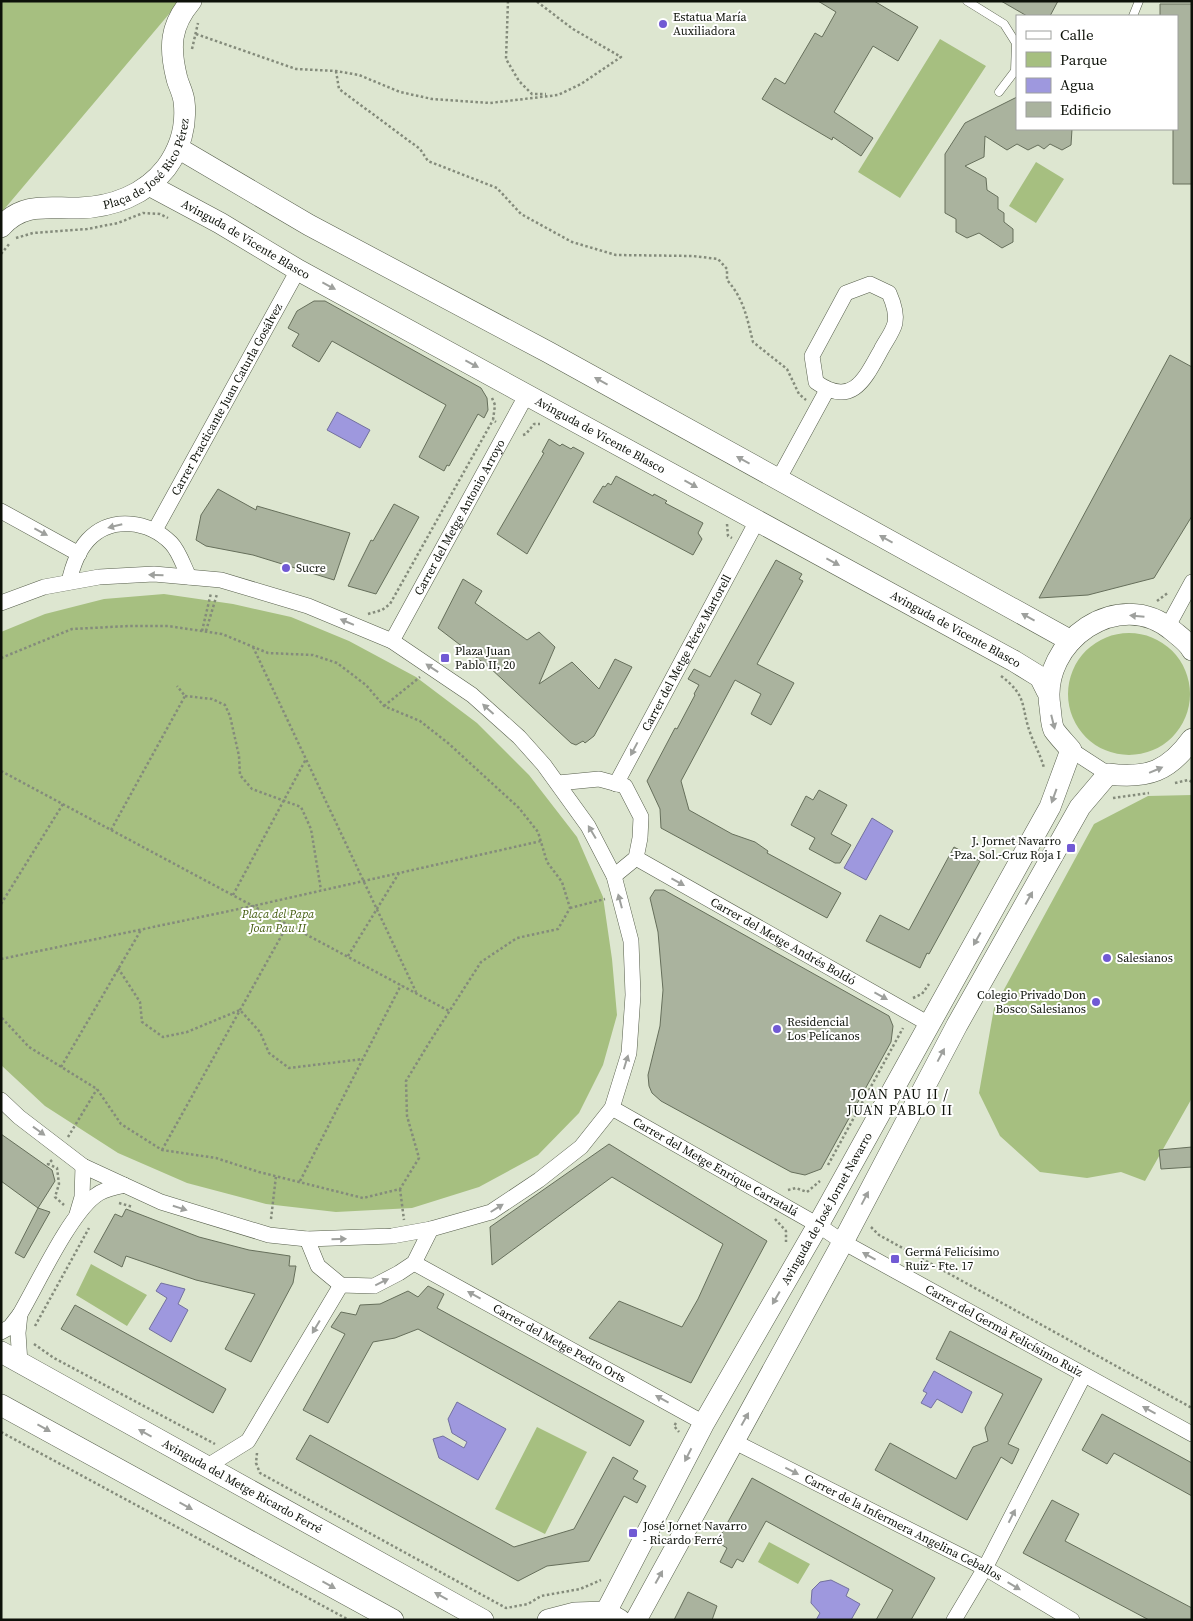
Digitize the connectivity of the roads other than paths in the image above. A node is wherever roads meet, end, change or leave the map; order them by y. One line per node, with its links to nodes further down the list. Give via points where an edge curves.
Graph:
1 (967, 1): 5 (lane, via 1004,24 1016,43 1015,71)
2 (1139, 1): 4 (lane)
3 (190, 11): 6 (street, Plaça de José Rico Pérez, via 172,34 172,54 184,100 184,130)
4 (1132, 15)
5 (999, 92)
6 (178, 148): 7 (street, Plaça de José Rico Pérez, via 166,168); 12 (street, one-way to 6, via 548,352 309,225)
7 (149, 186): 8 (street, Plaça de José Rico Pérez, via 127,199 104,206 38,207 19,214); 9 (street, Avinguda de Vicente Blasco, via 220,223)
8 (2, 226)
9 (298, 270): 11 (street, Avinguda de Vicente Blasco, one-way to 11); 15 (street, Carrer Practicante Juan Caturla Gosálvez)
10 (827, 390): 10 (street, via 852,390 865,380 895,324 889,293 870,284 846,293 812,356 816,382); 12 (street)
11 (527, 394): 14 (street, Avinguda de Vicente Blasco, one-way to 14); 23 (street, Carrer del Metge Antonio Arroyo)
12 (778, 480): 22 (street, one-way to 12)
13 (1, 511): 16 (street, one-way to 16)
14 (757, 521): 25 (street, Avinguda de Vicente Blasco, one-way to 25, via 1014,660 1040,677); 31 (street, Carrer del Metge Pérez Martorell, one-way to 31)
15 (155, 530): 16 (street, one-way to 16, via 130,522 108,528 88,540); 17 (street, via 173,545)
16 (79, 554): 18 (street)
17 (189, 578): 18 (street, one-way to 18, via 154,574); 23 (street, one-way to 17, via 308,606 218,580)
18 (69, 582): 20 (street, via 44,587)
19 (1192, 582): 21 (street)
20 (1, 603)
21 (1168, 626): 22 (street, one-way to 22, via 1148,617 1122,615 1089,624); 24 (street)
22 (1071, 640): 25 (street, via 1057,659)
23 (392, 641): 30 (street, one-way to 23, via 519,737 472,695)
24 (1192, 650)
25 (1047, 691): 27 (street, one-way to 27, via 1053,728)
26 (1192, 739): 28 (street)
27 (1071, 750): 29 (street); 34 (street, Avinguda de José Jornet Navarro, one-way to 34, via 1050,807)
28 (1185, 761): 29 (street, one-way to 28, via 1154,773)
29 (1108, 774): 43 (street, one-way to 29, via 957,1025 1080,807)
30 (558, 783): 31 (street, via 599,779); 33 (street, one-way to 30, via 588,826)
31 (616, 784): 32 (street, via 625,786 640,817)
32 (636, 858): 33 (street); 34 (street, Carrer del Metge Andrés Boldó, one-way to 34)
33 (614, 876): 36 (street, one-way to 33, via 629,1053 633,995 631,941)
34 (929, 1024): 40 (street, Avinguda de José Jornet Navarro)
35 (1, 1100): 37 (street, one-way to 37)
36 (612, 1108): 40 (street, Carrer del Metge Enrique Carratalá); 41 (street, one-way to 36, via 499,1207 580,1146)
37 (83, 1166): 38 (street); 39 (street, via 82,1197)
38 (124, 1185): 39 (street, via 103,1190); 42 (street, one-way to 42, via 161,1202 269,1235)
39 (75, 1218): 46 (street)
40 (818, 1225): 43 (street, Carrer del Germà Felicísimo Ruiz); 52 (street, Avinguda de José Jornet Navarro, one-way to 52)
41 (431, 1229): 42 (street, one-way to 41, via 370,1238); 44 (street)
42 (307, 1239): 45 (street, via 318,1266)
43 (843, 1242): 50 (street, Carrer del Germà Felicísimo Ruiz, one-way to 43); 54 (street, one-way to 43)
44 (414, 1263): 45 (street, one-way to 44, via 374,1286); 52 (street, Carrer del Metge Pedro Orts, one-way to 44)
45 (342, 1285): 55 (street, one-way to 55, via 248,1441)
46 (20, 1314): 47 (street, via 10,1327); 49 (street)
47 (1, 1332)
48 (1, 1352): 49 (street, Avinguda del Metge Ricardo Ferré)
49 (20, 1363): 55 (street, Avinguda del Metge Ricardo Ferré, one-way to 49)
50 (1084, 1375): 53 (street, Carrer del Germà Felicísimo Ruiz, one-way to 50); 56 (street, one-way to 50)
51 (1, 1405): 58 (street, one-way to 58)
52 (704, 1423): 57 (street, Avinguda de José Jornet Navarro, one-way to 57)
53 (1192, 1434)
54 (733, 1441): 56 (street, Carrer de la Infermera Angelina Ceballos, one-way to 56); 61 (street, one-way to 54)
55 (206, 1467): 59 (street, Avinguda del Metge Ricardo Ferré, one-way to 55)
56 (985, 1568): 62 (street); 63 (street, Carrer de la Infermera Angelina Ceballos, one-way to 63)
57 (613, 1616): 60 (street, via 575,1613)
58 (393, 1620)
59 (483, 1620)
60 (548, 1620)
61 (636, 1620)
62 (954, 1620)
63 (1072, 1620)

